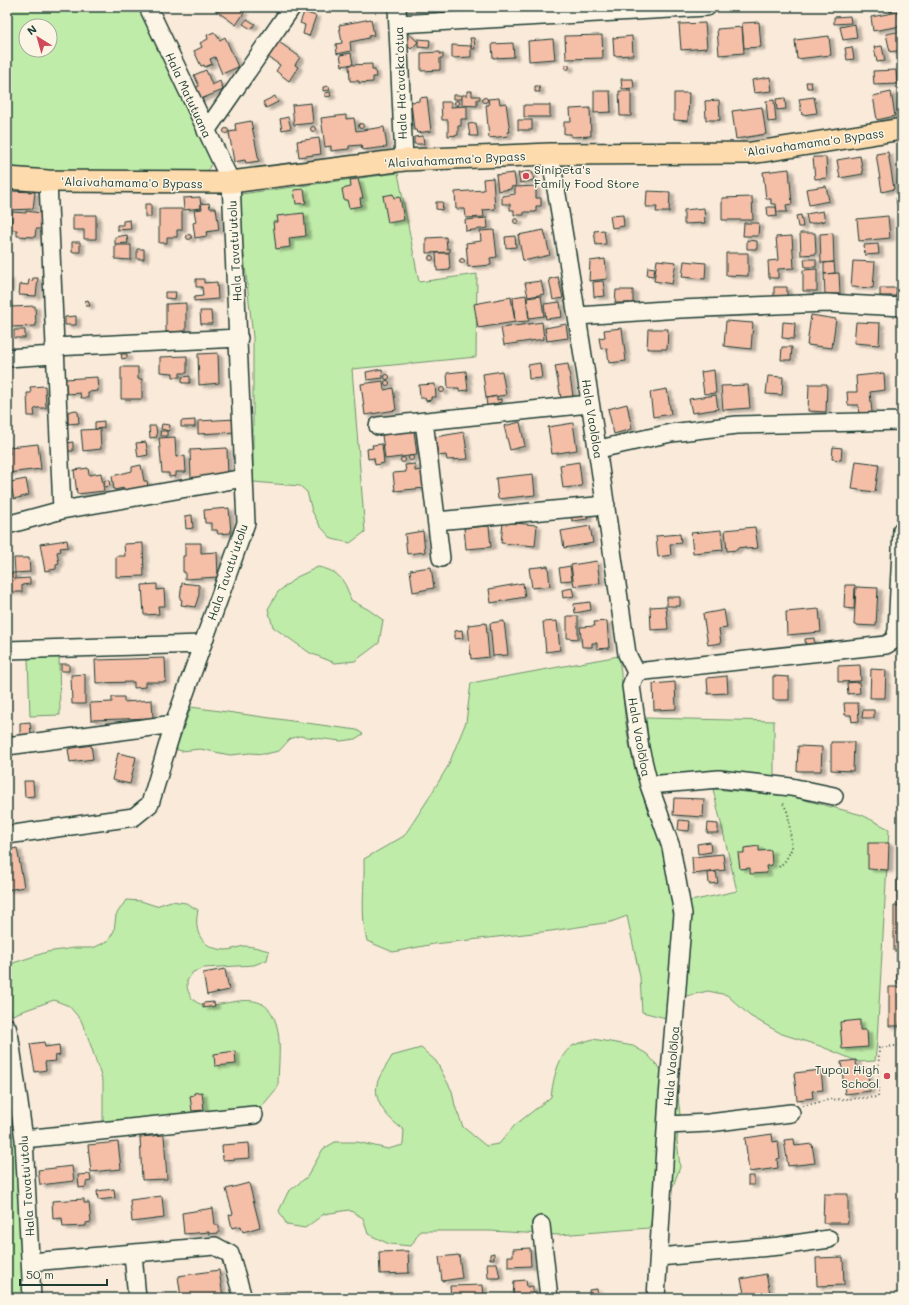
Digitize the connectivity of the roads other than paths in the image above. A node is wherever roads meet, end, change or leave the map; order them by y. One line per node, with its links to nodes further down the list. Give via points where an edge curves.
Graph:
1 (148, 7): 7 (street, Hala Matutuana)
2 (292, 7): 7 (street)
3 (397, 7): 5 (street, Hala Ha'avaka'otua)
4 (707, 7): 5 (street)
5 (398, 24): 9 (street, Hala Ha'avaka'otua)
6 (902, 129): 8 (main road, 'Alaivahamama'o Bypass, via 751,153)
7 (206, 131): 12 (street, Hala Matutuana)
8 (550, 154): 9 (main road, 'Alaivahamama'o Bypass); 14 (street, Hala Vaolōloa)
9 (404, 160): 12 (main road, 'Alaivahamama'o Bypass)
10 (7, 178): 11 (main road, 'Alaivahamama'o Bypass)
11 (48, 181): 12 (main road, 'Alaivahamama'o Bypass); 16 (street)
12 (231, 182): 15 (street, Hala Tavatu'utolu)
13 (902, 307): 14 (street, via 826,303)
14 (578, 316): 18 (street, Hala Vaolōloa)
15 (239, 338): 16 (street); 23 (street, Hala Tavatu'utolu)
16 (54, 351): 17 (street); 25 (street)
17 (7, 358)
18 (589, 404): 20 (street); 22 (street, Hala Vaolōloa)
19 (902, 421): 22 (street, via 737,425 671,433)
20 (424, 422): 21 (street); 26 (street)
21 (378, 426)
22 (599, 449): 24 (street, Hala Vaolōloa)
23 (244, 478): 25 (street); 30 (street, Hala Tavatu'utolu, via 246,523)
24 (606, 505): 26 (street); 32 (street, Hala Vaolōloa, via 627,654)
25 (62, 510): 27 (street)
26 (437, 521): 29 (street)
27 (7, 525)
28 (902, 530): 32 (street, via 897,631 894,640 886,646)
29 (441, 558)
30 (202, 644): 31 (street); 33 (street, Hala Tavatu'utolu)
31 (7, 650)
32 (636, 672): 35 (street, Hala Vaolōloa, via 631,686)
33 (174, 724): 34 (street); 37 (street, Hala Tavatu'utolu, via 150,804 134,817)
34 (7, 746)
35 (648, 785): 36 (street, via 719,779 775,785); 41 (street, Hala Vaolōloa, via 671,847 683,914)
36 (834, 796)
37 (7, 834)
38 (7, 1027): 42 (street, Hala Tavatu'utolu)
39 (791, 1112): 41 (street, via 709,1123)
40 (254, 1115): 42 (street)
41 (667, 1125): 46 (street, Hala Vaolōloa)
42 (24, 1139): 47 (street, Hala Tavatu'utolu)
43 (541, 1225): 51 (street)
44 (829, 1239): 46 (street)
45 (133, 1254): 47 (street); 49 (street); 50 (street, via 215,1246 230,1254)
46 (659, 1257): 52 (street, Hala Vaolōloa)
47 (32, 1262): 48 (street, Hala Tavatu'utolu)
48 (32, 1298)
49 (137, 1298)
50 (242, 1298)
51 (549, 1298)
52 (656, 1298)

